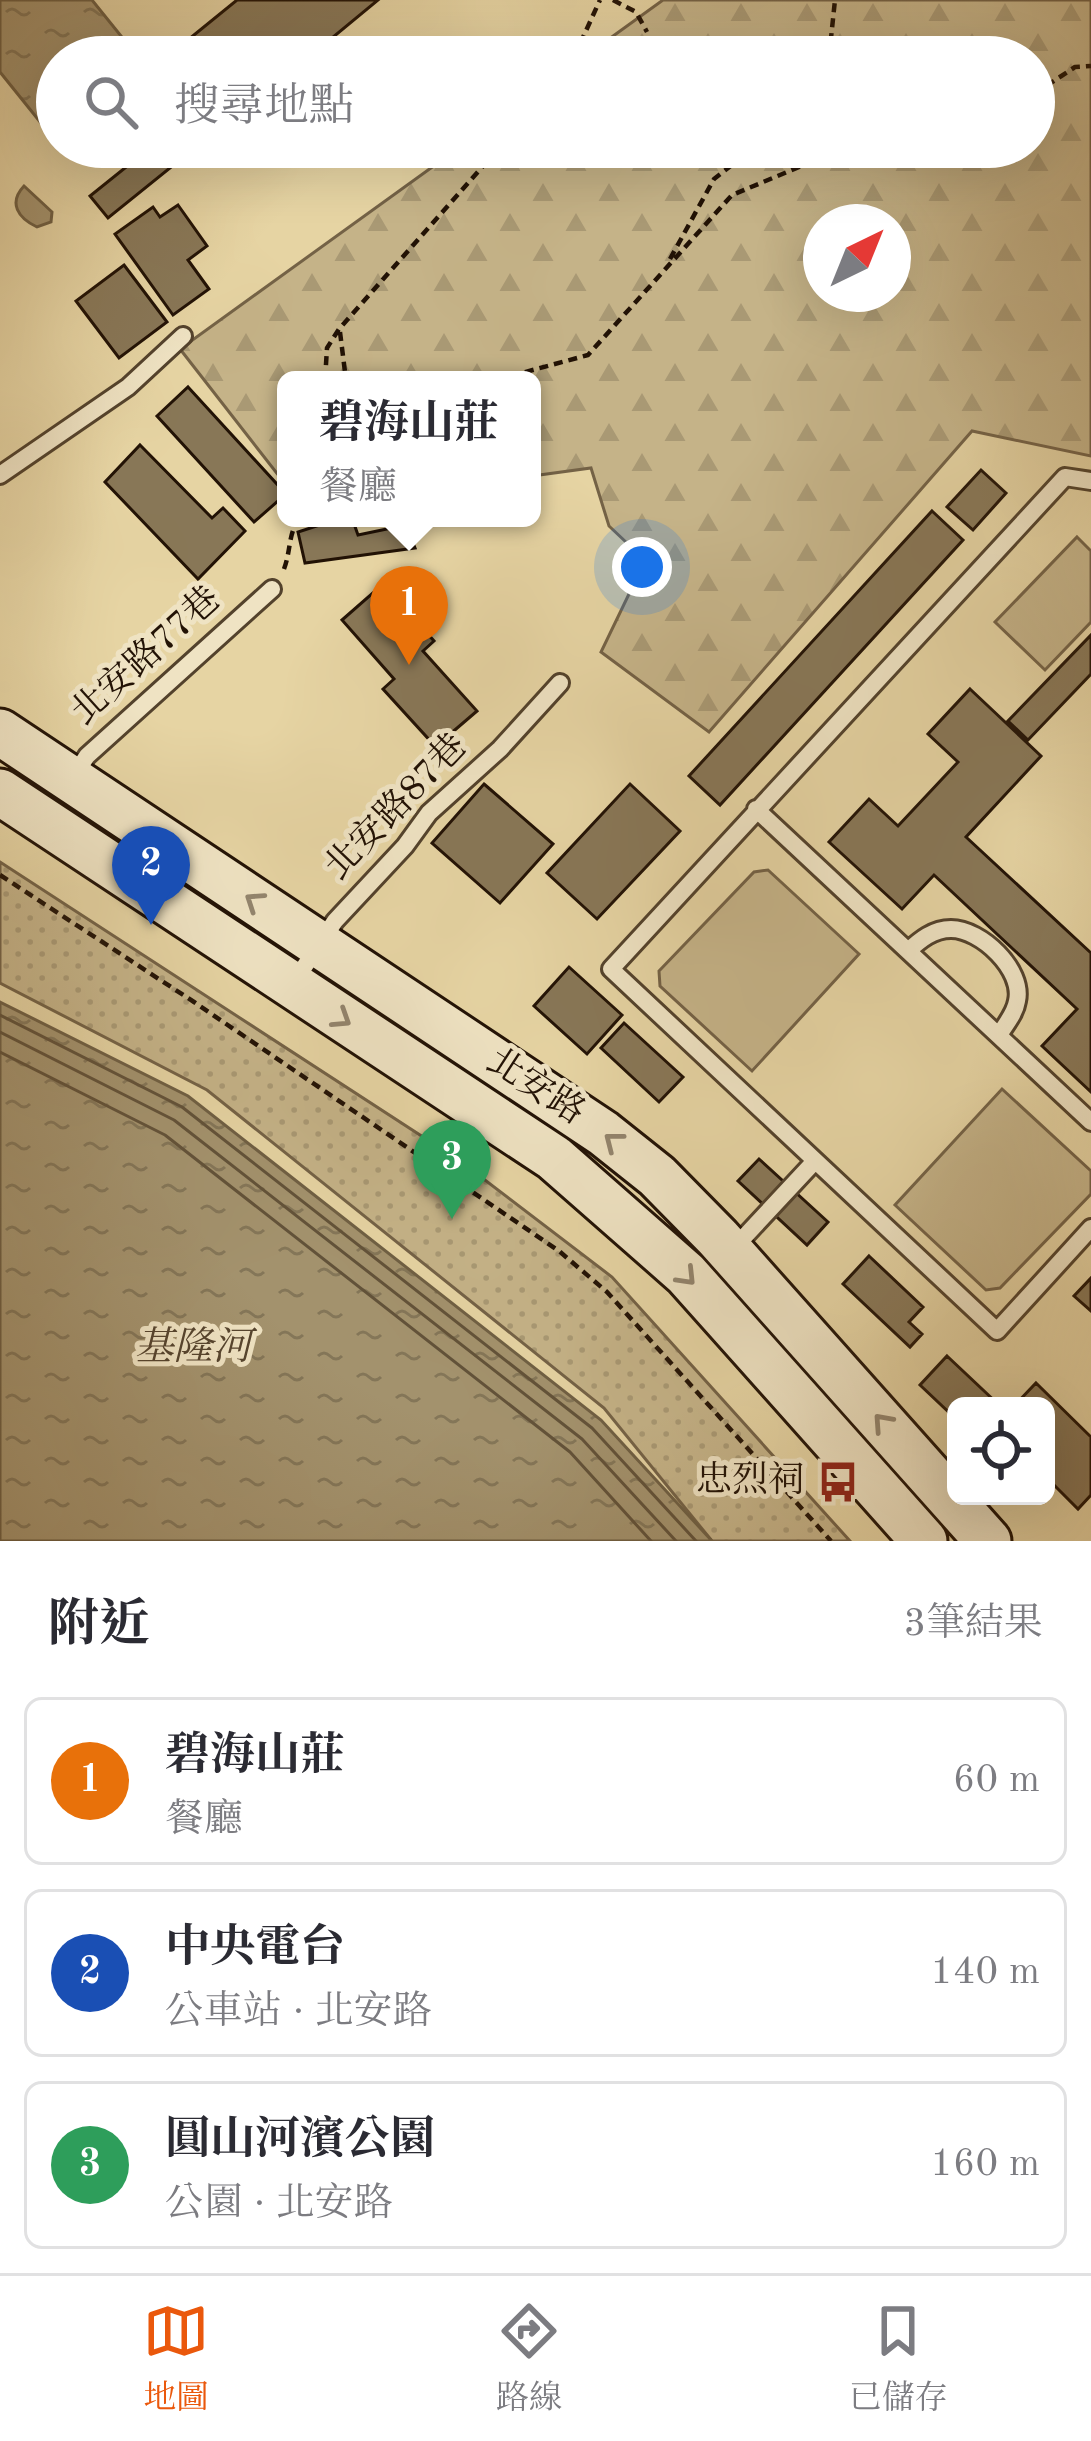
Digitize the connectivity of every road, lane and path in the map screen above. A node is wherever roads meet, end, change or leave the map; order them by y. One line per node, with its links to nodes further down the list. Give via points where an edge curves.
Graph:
1 (600, 0): 5 (path)
2 (613, 0): 4 (path, via 636,12)
3 (836, 0): 6 (path)
4 (647, 32)
5 (584, 36)
6 (832, 36)
7 (1091, 66): 8 (path)
8 (1055, 80)
9 (482, 168): 13 (path)
10 (728, 168): 12 (path)
11 (797, 168): 12 (path, via 732,195)
12 (665, 267): 17 (path, via 588,355)
13 (340, 329): 15 (path, via 327,348); 16 (path)
14 (183, 336): 18 (lane, via 128,387)
15 (326, 371)
16 (345, 371)
17 (529, 371)
18 (0, 475)
19 (1091, 481): 26 (lane, via 1065,477)
20 (293, 527): 21 (path)
21 (272, 589): 24 (lane, 北安路77巷)
22 (560, 683): 28 (lane, 北安路87巷, via 429,814)
23 (0, 732): 24 (main road, 北安路)
24 (72, 778): 28 (main road, 北安路, one-way to 24)
25 (0, 792): 30 (main road, 北安路)
26 (757, 809): 29 (lane); 33 (lane, via 611,969)
27 (0, 875): 36 (path, via 559,1251 607,1292)
28 (320, 945): 30 (lane, 北安路87巷); 35 (main road, 北安路, one-way to 28, via 603,1133)
29 (908, 950): 31 (lane); 31 (lane, via 952,929 996,953 1015,976 1018,997)
30 (292, 986): 37 (main road, 北安路, one-way to 37, via 554,1158 634,1226)
31 (998, 1035): 32 (lane)
32 (1091, 1122)
33 (814, 1162): 34 (lane, via 997,1331); 35 (lane)
34 (1091, 1228)
35 (730, 1252): 38 (main road, 北安路, one-way to 35)
36 (831, 1541)
37 (924, 1541)
38 (988, 1541)

